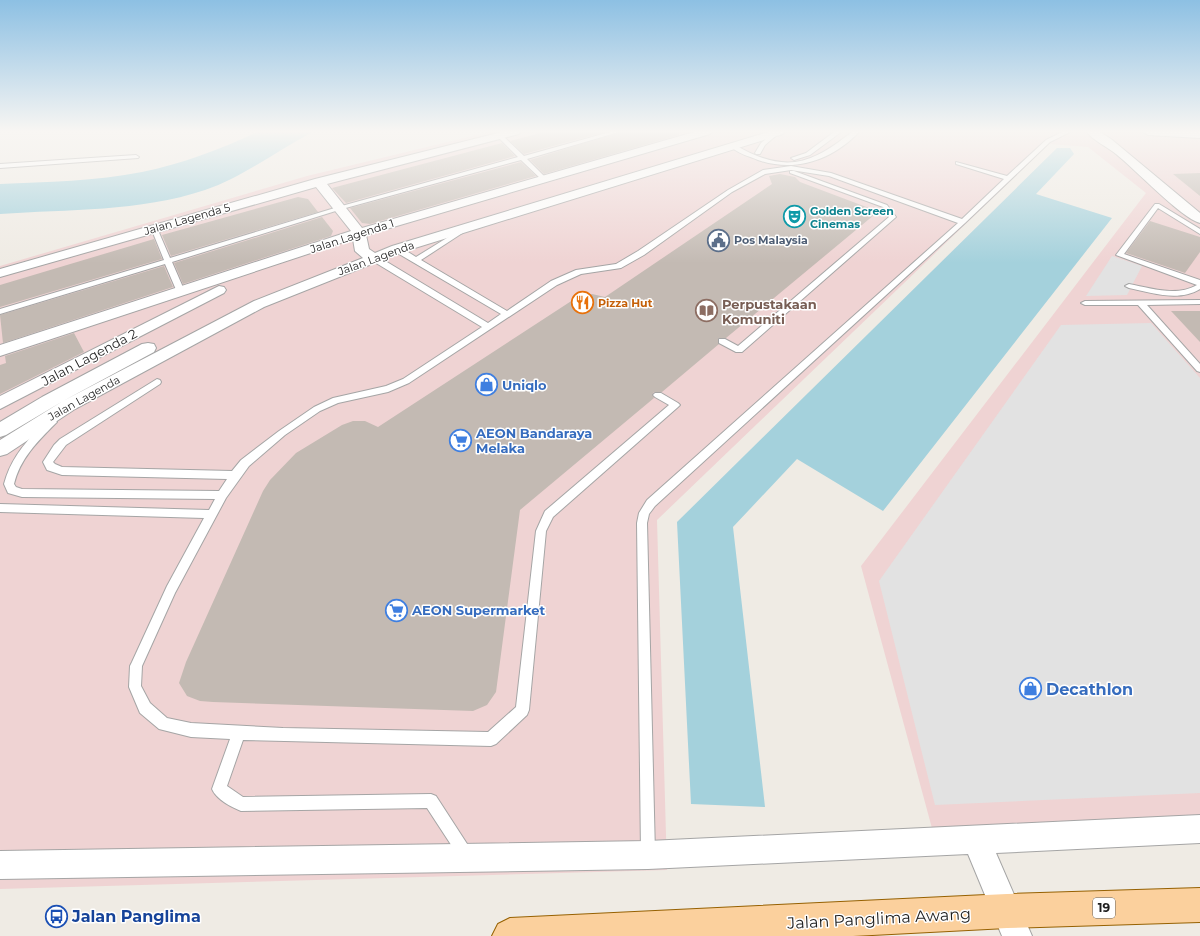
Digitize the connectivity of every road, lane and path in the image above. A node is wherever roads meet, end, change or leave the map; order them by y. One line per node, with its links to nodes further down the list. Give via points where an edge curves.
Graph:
1 (344, 176): 16 (street, Jalan Lagenda 5)
2 (458, 176): 18 (lane)
3 (541, 176): 14 (lane)
4 (556, 176): 14 (street, Jalan Lagenda 1)
5 (614, 176): 25 (street, Jalan Lagenda)
6 (627, 176): 21 (street, Jalan Lagenda)
7 (756, 176): 40 (lane, via 618,266 566,276)
8 (803, 176): 42 (lane, via 885,206 893,217 739,350)
9 (833, 176): 20 (lane)
10 (998, 176): 15 (lane)
11 (1011, 176): 15 (lane)
12 (1146, 176): 19 (street)
13 (1164, 176): 17 (street)
14 (544, 179): 23 (street, Jalan Lagenda 1)
15 (1008, 179): 20 (lane)
16 (319, 182): 18 (street); 22 (street, Jalan Lagenda 5)
17 (1200, 207)
18 (340, 208): 23 (street); 28 (lane)
19 (1200, 219)
20 (963, 222): 58 (lane, via 651,503 644,513 642,523)
21 (469, 227): 26 (street, Jalan Lagenda); 29 (lane)
22 (154, 228): 28 (lane); 31 (street, Jalan Lagenda 5)
23 (359, 232): 25 (street); 27 (street); 30 (street, Jalan Lagenda 1)
24 (1200, 232): 32 (lane, via 1157,205 1120,255)
25 (384, 242): 26 (street); 27 (street, Jalan Lagenda)
26 (397, 249): 27 (street, Jalan Lagenda); 29 (lane)
27 (368, 254): 41 (lane); 48 (street, Jalan Lagenda, via 259,304); 49 (street, Jalan Lagenda, via 249,296 54,397)
28 (168, 261): 34 (lane); 39 (lane)
29 (415, 261): 40 (lane)
30 (247, 271): 34 (street, Jalan Lagenda 1); 38 (street, Jalan Lagenda 2, via 231,284)
31 (0, 273)
32 (1200, 284): 33 (lane, via 1195,290 1183,293)
33 (1129, 286)
34 (181, 292): 38 (street); 43 (street, Jalan Lagenda 1)
35 (1200, 302): 37 (lane)
36 (1085, 303): 37 (lane)
37 (1141, 303): 44 (lane)
38 (177, 310): 47 (street, Jalan Lagenda 2)
39 (0, 312)
40 (506, 314): 41 (lane)
41 (489, 327): 51 (lane, via 406,381 388,389 336,400 317,409 261,449)
42 (722, 341)
43 (0, 351)
44 (1200, 369)
45 (157, 382): 51 (lane, via 63,442 50,457 48,462 51,467 62,471)
46 (658, 395): 55 (lane, via 675,405 549,514 541,531 522,710 490,739)
47 (0, 403)
48 (69, 405): 50 (street, Jalan Lagenda); 52 (lane, via 31,442 18,460 8,484 12,490 22,493)
49 (0, 430)
50 (0, 449)
51 (235, 474): 52 (lane)
52 (222, 495): 54 (lane)
53 (0, 508): 54 (lane)
54 (212, 514): 55 (lane, via 171,590 136,666 135,687 145,708 164,724 191,730)
55 (239, 734): 59 (lane, via 219,789 241,804 431,801)
56 (1200, 829): 57 (street)
57 (976, 840): 58 (street); 62 (street)
58 (648, 855): 59 (street)
59 (468, 858): 60 (street)
60 (0, 865)
61 (1200, 904): 62 (main road, Jalan Panglima Awang / 19)
62 (1012, 924): 63 (main road, Jalan Panglima Awang / 19)
63 (510, 936)

